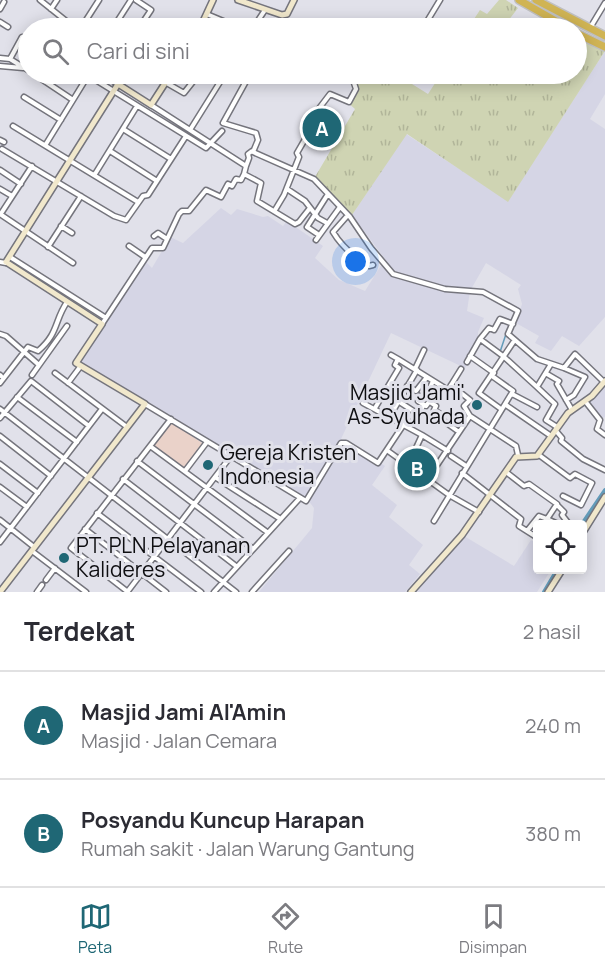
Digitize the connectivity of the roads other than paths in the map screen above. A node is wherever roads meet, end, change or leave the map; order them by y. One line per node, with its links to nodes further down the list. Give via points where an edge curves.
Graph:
1 (40, 0): 15 (street)
2 (57, 0): 15 (street)
3 (99, 0): 19 (street)
4 (131, 0): 20 (street)
5 (136, 0): 21 (street, via 151,10)
6 (213, 0): 17 (street)
7 (238, 0): 16 (street)
8 (294, 0): 16 (street, via 285,15)
9 (440, 0): 25 (street)
10 (519, 0): 26 (highway)
11 (536, 0): 27 (highway)
12 (4, 2): 14 (street)
13 (605, 3): 31 (street)
14 (0, 9)
15 (51, 9): 18 (street)
16 (265, 10): 24 (street)
17 (209, 15): 22 (street); 23 (street)
18 (62, 18)
19 (87, 18)
20 (119, 18)
21 (146, 18)
22 (207, 18)
23 (216, 18)
24 (260, 18)
25 (429, 18)
26 (550, 18)
27 (570, 18)
28 (0, 22): 29 (street)
29 (8, 27)
30 (587, 27): 31 (highway)
31 (590, 29): 32 (highway)
32 (605, 36)
33 (587, 38): 34 (highway)
34 (605, 47)
35 (18, 49): 37 (street)
36 (0, 58): 37 (street)
37 (10, 59): 38 (street)
38 (18, 64)
39 (0, 66): 40 (street)
40 (18, 68)
41 (49, 84): 53 (street)
42 (82, 84): 53 (street)
43 (103, 84): 51 (street)
44 (118, 84): 51 (street); 54 (street)
45 (165, 84): 54 (street)
46 (170, 84): 47 (street, via 186,93)
47 (192, 84)
48 (219, 84): 59 (street)
49 (244, 84): 66 (street, via 223,123 256,133 258,140)
50 (354, 84): 72 (street, via 356,89 349,102 330,94 314,115)
51 (113, 91): 55 (street); 67 (street)
52 (24, 97): 56 (street)
53 (73, 100): 56 (street)
54 (151, 105): 59 (street)
55 (137, 106): 58 (street); 61 (street)
56 (61, 120): 62 (street)
57 (13, 126): 62 (street)
58 (123, 129): 65 (street); 68 (street)
59 (190, 130): 63 (street)
60 (222, 131): 63 (street)
61 (186, 136): 63 (street, via 208,148); 68 (street)
62 (45, 144): 67 (street)
63 (213, 144): 70 (street)
64 (2, 148): 69 (street)
65 (110, 151): 73 (street); 76 (street)
66 (252, 151): 70 (street); 72 (street)
67 (70, 159): 73 (street); 75 (street)
68 (171, 159): 76 (street)
69 (32, 166): 75 (street); 77 (street)
70 (246, 166): 74 (street)
71 (0, 170): 77 (street)
72 (293, 170): 79 (street); 80 (street, via 314,179)
73 (94, 174): 83 (street)
74 (244, 174): 86 (street, via 261,183 256,201); 96 (street, via 232,186 228,184 221,197 205,191 189,211 179,214)
75 (57, 181): 82 (street); 92 (street)
76 (157, 181): 83 (street)
77 (21, 184): 81 (street)
78 (0, 189): 81 (street)
79 (287, 189): 84 (street); 86 (street)
80 (328, 194): 85 (street); 87 (street)
81 (12, 196): 88 (street)
82 (81, 196): 83 (street, via 120,220 126,220); 91 (street)
83 (138, 202)
84 (310, 207): 86 (street, via 296,224); 87 (street)
85 (340, 207): 89 (street); 90 (street)
86 (274, 210)
87 (315, 212): 90 (street); 94 (street, via 307,227)
88 (1, 213): 92 (street)
89 (348, 215): 104 (street, via 333,232 353,255); 109 (street, via 393,274 445,289 483,292 517,310)
90 (327, 224): 94 (street)
91 (62, 226): 93 (street); 99 (street)
92 (25, 232): 99 (street); 100 (street)
93 (72, 233)
94 (319, 235): 97 (street)
95 (154, 236): 96 (street, via 158,233)
96 (167, 239): 101 (street, via 163,248 152,248)
97 (315, 240)
98 (129, 246): 101 (street)
99 (48, 247): 103 (street)
100 (10, 257): 102 (street); 105 (street)
101 (145, 257): 108 (street)
102 (3, 263): 106 (street)
103 (73, 263)
104 (373, 265)
105 (42, 278): 106 (street); 108 (street)
106 (38, 284): 107 (street)
107 (67, 302): 110 (street); 116 (street, via 49,342 38,351 30,346)
108 (106, 318): 110 (street)
109 (512, 323): 113 (street, via 500,318 494,330 489,328); 114 (street, via 508,335)
110 (102, 324): 124 (street, via 76,361)
111 (67, 327): 123 (street)
112 (0, 334): 116 (street)
113 (480, 339): 117 (street); 119 (street)
114 (514, 341): 117 (street); 122 (street, via 537,359)
115 (424, 350): 126 (street)
116 (24, 353): 123 (street); 135 (street)
117 (501, 355): 130 (street); 142 (street)
118 (391, 356): 120 (street)
119 (470, 356): 121 (street); 130 (street)
120 (398, 359): 126 (street); 156 (street, via 395,365 399,368)
121 (467, 362)
122 (551, 364): 125 (street); 131 (street)
123 (39, 365): 132 (street)
124 (81, 367): 138 (street); 152 (street)
125 (564, 368): 128 (street, via 575,354); 147 (street, via 585,377)
126 (416, 369): 134 (street); 140 (street)
127 (461, 369): 139 (street)
128 (592, 370): 133 (street); 137 (street)
129 (55, 373): 138 (street)
130 (493, 374): 143 (street); 144 (street)
131 (547, 374): 142 (street); 147 (street, via 559,381)
132 (32, 375)
133 (588, 375)
134 (427, 377): 136 (street); 140 (street, via 416,391)
135 (1, 378)
136 (433, 381): 141 (street); 153 (street, via 425,399 420,396 417,400)
137 (605, 382): 149 (street)
138 (68, 383): 158 (street)
139 (451, 385): 141 (street, via 448,390); 146 (street)
140 (407, 386): 148 (street)
141 (441, 386): 151 (street)
142 (537, 387): 172 (street, via 555,404 546,420)
143 (480, 393): 146 (street); 159 (street)
144 (512, 394): 154 (street); 155 (street)
145 (17, 397): 161 (street); 168 (street, via 33,381); 178 (street)
146 (470, 400): 163 (street, via 464,406)
147 (566, 400): 160 (street)
148 (398, 401): 162 (street); 164 (street)
149 (585, 401): 160 (street); 175 (street, via 600,420 597,429)
150 (363, 402): 156 (street)
151 (430, 402): 153 (street); 173 (street, via 436,405 434,410 441,419)
152 (145, 404): 166 (street); 169 (street)
153 (424, 405): 162 (street)
154 (506, 405): 159 (street); 177 (street)
155 (537, 406)
156 (375, 408): 164 (street)
157 (0, 409): 161 (street)
158 (102, 409): 168 (street); 169 (street)
159 (501, 409): 171 (street)
160 (572, 410): 172 (street)
161 (5, 412): 165 (street); 187 (street)
162 (418, 414): 170 (street)
163 (469, 414): 171 (street); 173 (street)
164 (390, 416): 167 (street)
165 (0, 418)
166 (171, 419): 179 (street); 180 (street)
167 (404, 424): 170 (street); 181 (street)
168 (89, 426): 178 (street)
169 (127, 427): 198 (street)
170 (409, 428): 174 (street)
171 (491, 428): 183 (street, via 516,446); 190 (street)
172 (556, 429): 177 (street); 192 (street, via 561,441)
173 (459, 432): 182 (street)
174 (422, 435): 182 (street); 191 (street, via 416,448 420,454)
175 (605, 435)
176 (0, 436): 197 (street)
177 (551, 436): 184 (street)
178 (76, 442): 187 (street)
179 (207, 442): 185 (street); 193 (street)
180 (150, 446): 188 (street); 193 (street)
181 (388, 451): 191 (street); 210 (street, via 378,463 341,443 308,500)
182 (448, 451): 201 (street)
183 (518, 455): 184 (street); 195 (street)
184 (539, 455): 208 (street, via 570,478 575,474 592,483 581,504)
185 (231, 456): 199 (street); 210 (street)
186 (450, 456): 190 (street)
187 (64, 458): 197 (street); 198 (street)
188 (137, 461): 200 (street); 211 (street)
189 (2, 466): 194 (street); 204 (street)
190 (466, 466): 196 (street)
191 (412, 469): 201 (street)
192 (605, 470)
193 (185, 471): 203 (street)
194 (0, 472)
195 (506, 472): 207 (street); 212 (street)
196 (462, 473): 206 (street); 207 (street)
197 (51, 476): 204 (street)
198 (88, 477): 205 (street); 231 (street)
199 (215, 477): 203 (street); 216 (street)
200 (123, 479): 205 (street); 221 (street)
201 (427, 480): 206 (street)
202 (0, 487): 213 (street)
203 (207, 487): 211 (street); 226 (street)
204 (38, 493): 213 (street)
205 (111, 495): 215 (street); 228 (street)
206 (449, 495): 214 (street); 220 (street)
207 (491, 495): 214 (street); 225 (street, via 521,519 518,525)
208 (563, 496)
209 (605, 497): 222 (street)
210 (299, 499): 216 (street)
211 (195, 503): 221 (street); 230 (street)
212 (557, 504): 217 (street); 219 (street)
213 (27, 507): 223 (street)
214 (479, 512): 250 (street)
215 (97, 513): 224 (street); 233 (street)
216 (279, 518): 226 (street)
217 (547, 519): 225 (street, via 539,516)
218 (0, 520): 223 (street)
219 (566, 520)
220 (434, 521)
221 (180, 522): 228 (street); 234 (street)
222 (587, 526)
223 (11, 528): 229 (street); 231 (street)
224 (85, 529): 236 (street); 244 (street, via 72,549)
225 (526, 531): 227 (street)
226 (267, 532): 230 (street)
227 (533, 535)
228 (167, 539): 233 (street); 239 (street)
229 (0, 542)
230 (252, 548): 234 (street)
231 (33, 549): 235 (street); 241 (street)
232 (289, 551): 249 (street)
233 (154, 556): 236 (street); 246 (street)
234 (236, 566): 239 (street)
235 (55, 568): 238 (street); 243 (street)
236 (141, 573): 244 (street); 245 (street)
237 (559, 574): 251 (street)
238 (46, 580)
239 (223, 581): 247 (street); 248 (street)
240 (42, 585): 242 (street)
241 (0, 592)
242 (37, 592)
243 (86, 592)
244 (128, 592)
245 (166, 592)
246 (201, 592)
247 (214, 592)
248 (236, 592)
249 (252, 592)
250 (411, 592)
251 (548, 592)

